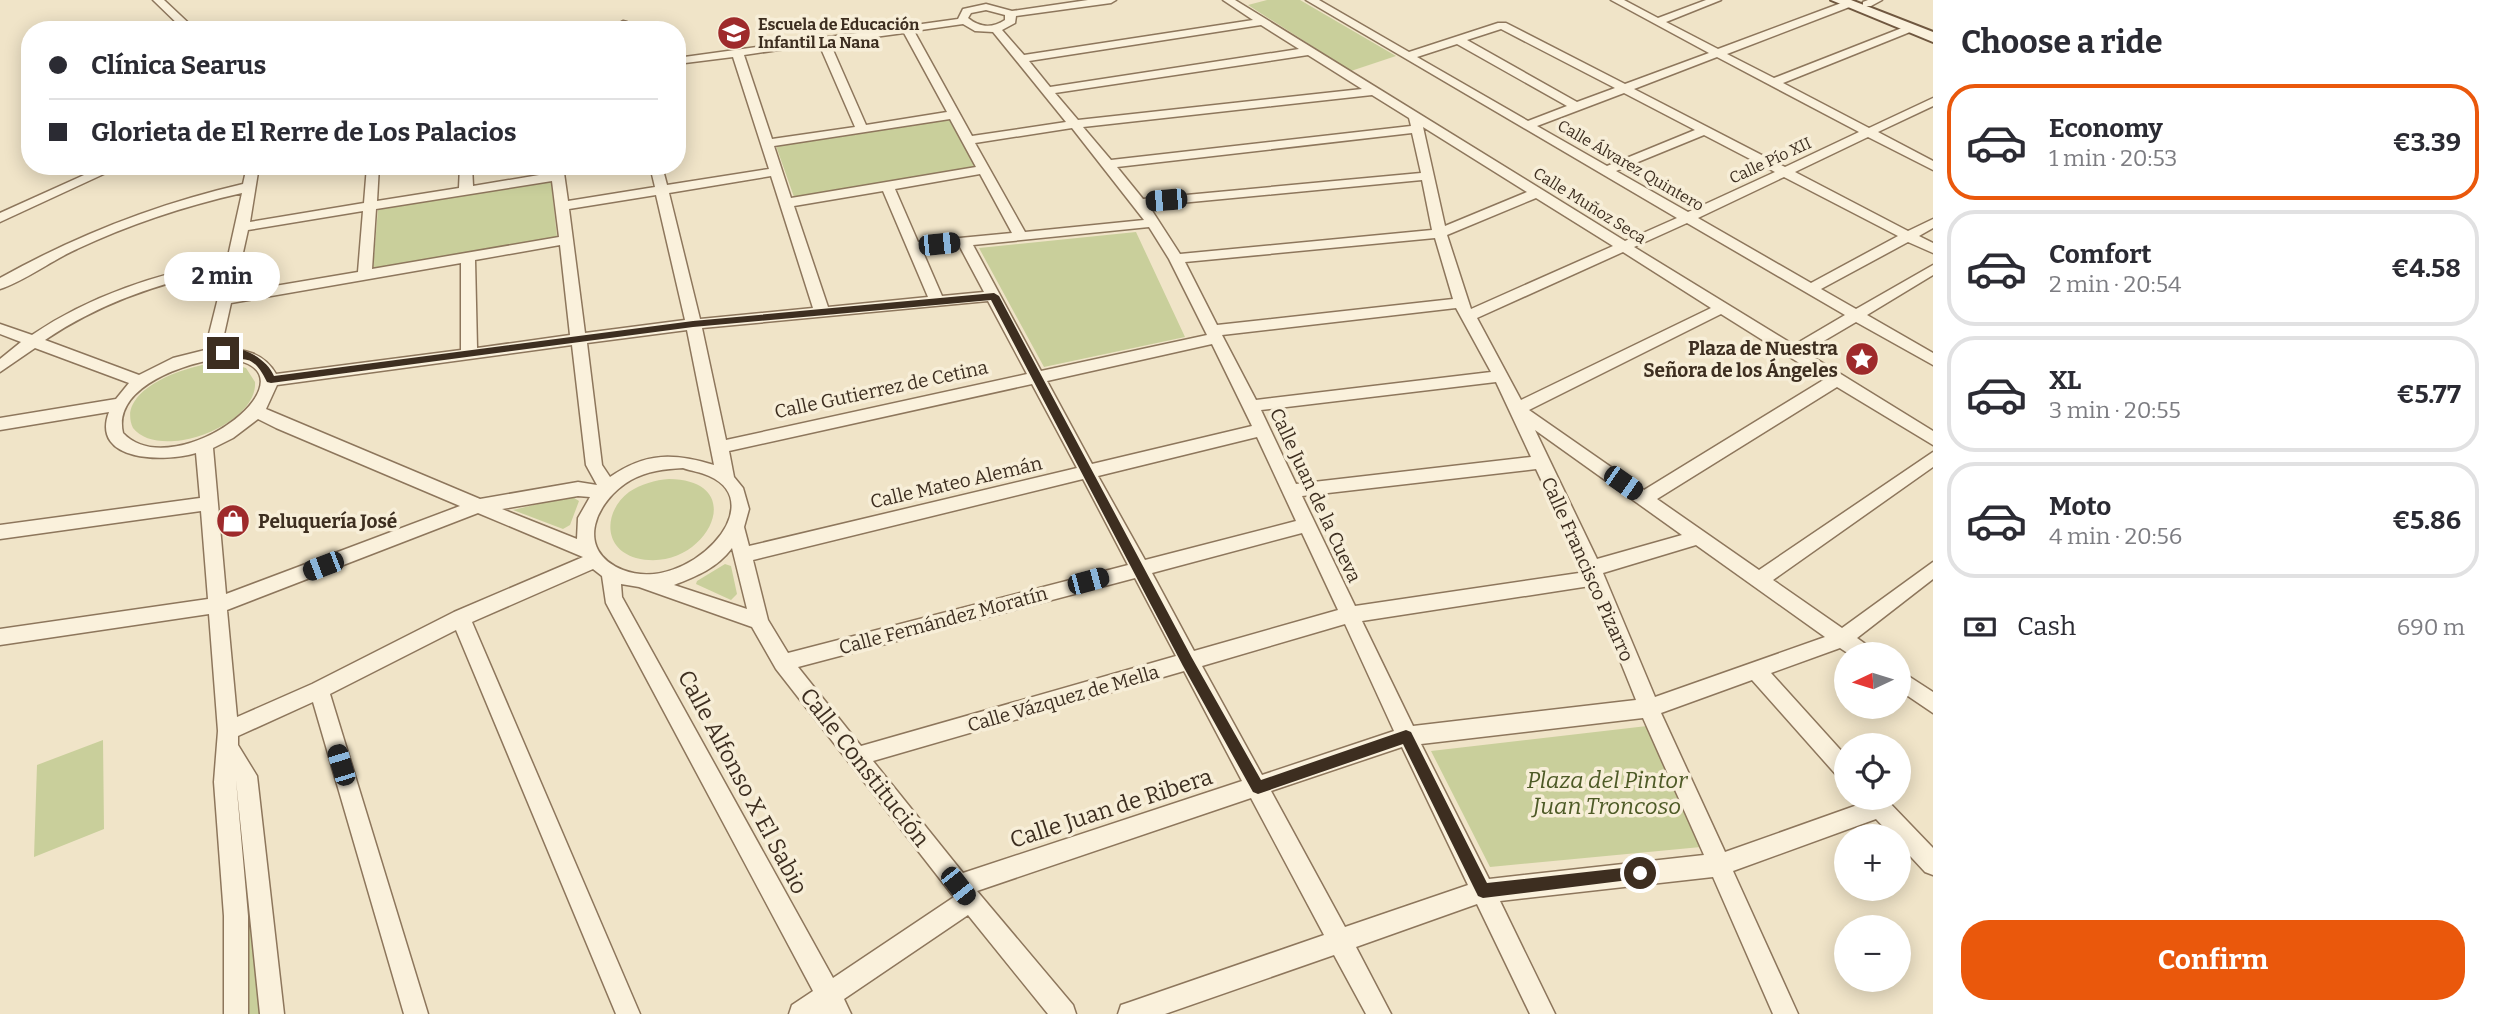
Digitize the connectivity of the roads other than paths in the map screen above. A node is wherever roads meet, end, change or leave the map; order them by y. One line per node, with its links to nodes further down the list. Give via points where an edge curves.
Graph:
1 (158, 0): 10 (street)
2 (1111, 0): 9 (street)
3 (1228, 0): 12 (street, Calle Muñoz Seca)
4 (1311, 0): 24 (street, Calle Álvarez Quintero)
5 (1616, 0): 13 (street)
6 (1716, 0): 13 (street)
7 (1857, 2): 15 (street); 17 (street); 23 (street)
8 (975, 4): 9 (street); 11 (street)
9 (1010, 14): 16 (street, via 1008,24)
10 (181, 21)
11 (964, 21): 14 (street); 16 (street, via 980,29)
12 (1261, 22): 21 (street, Calle Muñoz Seca); 25 (street)
13 (1657, 22): 23 (street)
14 (907, 28): 20 (street); 33 (street)
15 (1911, 28): 18 (street); 27 (street)
16 (996, 29): 25 (street, Calle Juan de la Cueva)
17 (1933, 30)
18 (1933, 37)
19 (1457, 39): 24 (street); 28 (street, via 1502,24); 32 (street)
20 (823, 40): 22 (street); 37 (street)
21 (1309, 51): 29 (street); 30 (street, Calle Muñoz Seca)
22 (737, 52): 26 (street); 41 (street)
23 (1718, 54): 27 (street); 28 (street)
24 (1409, 56): 36 (street, Calle Álvarez Quintero)
25 (1021, 59): 29 (street, Calle Juan de la Cueva)
26 (686, 60)
27 (1774, 82): 39 (street)
28 (1627, 89): 32 (street); 38 (street)
29 (1047, 91): 35 (street, Calle Juan de la Cueva)
30 (1374, 91): 34 (street, Calle Muñoz Seca); 35 (street)
31 (1933, 102): 39 (street, Calle Pío XII)
32 (1577, 107): 36 (street)
33 (954, 115): 37 (street); 40 (street)
34 (1415, 123): 42 (street); 55 (street, Calle Francisco Pizarro); 60 (street, Calle Muñoz Seca)
35 (1076, 124): 40 (street); 42 (street, Calle Juan de la Cueva)
36 (1528, 125): 45 (street, Calle Álvarez Quintero)
37 (862, 129): 41 (street)
38 (1706, 130): 45 (street); 46 (street)
39 (1868, 132): 43 (street); 46 (street, Calle Pío XII)
40 (968, 141): 44 (street)
41 (766, 144): 47 (street)
42 (1108, 164): 62 (street, Calle Juan de la Cueva)
43 (1933, 166)
44 (984, 170): 56 (street); 71 (street)
45 (1607, 170): 66 (street, Calle Álvarez Quintero)
46 (1787, 171): 66 (street, Calle Pío XII); 72 (street)
47 (775, 172): 58 (street); 61 (street)
48 (96, 175): 65 (street)
49 (251, 175): 57 (street)
50 (372, 175): 63 (street)
51 (466, 175): 59 (street)
52 (540, 175): 59 (street)
53 (559, 175): 64 (street)
54 (658, 175): 58 (street)
55 (1426, 176): 62 (street); 70 (street, Calle Francisco Pizarro)
56 (887, 186): 61 (street); 75 (street)
57 (249, 187): 69 (street); 83 (street, via 140,217 60,250)
58 (661, 190): 64 (street); 92 (street)
59 (466, 191): 63 (street)
60 (1536, 193): 70 (street); 76 (street, Calle Muñoz Seca)
61 (786, 203): 90 (street)
62 (1140, 203): 67 (street, Calle Juan de la Cueva)
63 (369, 206): 69 (street); 82 (street)
64 (563, 206): 73 (street)
65 (0, 218)
66 (1688, 218): 76 (street, Calle Pío XII); 84 (street, Calle Álvarez Quintero)
67 (1153, 223): 71 (street); 79 (street, Calle Juan de la Cueva)
68 (1933, 223): 72 (street)
69 (242, 227): 80 (street)
70 (1440, 233): 79 (street); 89 (street, Calle Francisco Pizarro)
71 (1020, 236): 74 (street)
72 (1907, 236): 77 (street); 84 (street)
73 (567, 240): 78 (street); 95 (street)
74 (964, 242): 75 (street); 85 (street)
75 (914, 247): 87 (street)
76 (1624, 247): 88 (street, Calle Muñoz Seca); 89 (street, Calle Pío XII)
77 (1933, 249)
78 (468, 257): 82 (street); 97 (street)
79 (1176, 259): 94 (street, Calle Juan de la Cueva)
80 (233, 264): 86 (street); 96 (street, via 126,290 96,302)
81 (1933, 269): 91 (street)
82 (365, 274): 86 (street)
83 (0, 284)
84 (1810, 289): 91 (street, Calle Álvarez Quintero)
85 (994, 296): 87 (street); 103 (street)
86 (226, 299): 99 (street)
87 (937, 301): 90 (street)
88 (1723, 308): 98 (street, Calle Muñoz Seca); 109 (street)
89 (1464, 310): 94 (street, Calle Pío XII); 102 (street, Calle Francisco Pizarro)
90 (821, 312): 92 (street)
91 (1854, 314): 98 (street); 100 (street, Calle Álvarez Quintero)
92 (693, 324): 95 (street); 115 (street)
93 (0, 330): 96 (street)
94 (1213, 334): 103 (street, Calle Gutierrez de Cetina); 108 (street, Calle Juan de la Cueva)
95 (579, 338): 97 (street); 120 (street, via 594,465)
96 (32, 341): 101 (street); 106 (street)
97 (469, 353): 105 (street)
98 (1793, 353): 104 (street, Calle Muñoz Seca)
99 (212, 354): 105 (street, via 253,358 266,367); 106 (street, via 177,362)
100 (1933, 360)
101 (0, 367)
102 (1501, 376): 108 (street); 109 (street, Calle Francisco Pizarro)
103 (1037, 377): 115 (street, Calle Gutierrez de Cetina); 118 (street)
104 (1838, 379): 113 (street, Calle Muñoz Seca); 122 (street)
105 (271, 380): 110 (street)
106 (141, 382): 107 (street)
107 (120, 404): 111 (street); 114 (street, via 114,428 131,448 164,453)
108 (1251, 406): 112 (street, Calle Juan de la Cueva)
109 (1517, 409): 117 (street, Calle Francisco Pizarro); 122 (street)
110 (256, 411): 114 (street); 124 (street)
111 (0, 424)
112 (1261, 430): 118 (street, Calle Mateo Alemán); 121 (street, Calle Juan de la Cueva)
113 (1933, 439)
114 (204, 444): 123 (street)
115 (721, 446): 119 (street)
116 (1933, 458): 135 (street)
117 (1540, 462): 121 (street); 133 (street, Calle Francisco Pizarro)
118 (1088, 472): 129 (street, Calle Mateo Alemán); 131 (street)
119 (726, 480): 120 (street, via 699,465 674,462 638,469); 126 (street, via 740,505)
120 (605, 490): 124 (street, via 578,489); 130 (street, via 586,522 585,537)
121 (1290, 491): 125 (street, Calle Juan de la Cueva)
122 (1645, 498): 128 (street)
123 (211, 503): 127 (street); 136 (street)
124 (478, 506): 130 (street); 136 (street)
125 (1306, 524): 131 (street, Calle Fernández Moratín); 137 (street, Calle Juan de la Cueva)
126 (736, 529): 129 (street, Calle Constitución); 134 (street, via 721,551 691,572)
127 (0, 532)
128 (1700, 537): 133 (street, Calle Vázquez de Mella, via 1600,566); 135 (street)
129 (743, 555): 139 (street, Calle Constitución)
130 (598, 561): 134 (street); 138 (street); 162 (street, Calle Alfonso X El Sabio, via 613,598)
131 (1139, 568): 143 (street); 144 (street, Calle Fernández Moratín)
132 (1933, 569): 141 (street, Calle Juan de Ribera)
133 (1594, 573): 137 (street, Calle Vázquez de Mella, via 1584,580); 149 (street, Calle Francisco Pizarro)
134 (636, 580): 139 (street)
135 (1759, 580): 141 (street)
136 (219, 605): 140 (street); 151 (street)
137 (1349, 615): 143 (street, Calle Vázquez de Mella); 150 (street, Calle Juan de la Cueva)
138 (461, 618): 147 (street); 166 (street)
139 (759, 621): 144 (street, Calle Constitución)
140 (0, 637)
141 (1842, 639): 142 (street); 145 (street, Calle Juan de Ribera)
142 (1846, 642)
143 (1188, 662): 152 (street, Calle Vázquez de Mella); 154 (street)
144 (783, 663): 152 (street, Calle Constitución)
145 (1756, 670): 149 (street, Calle Juan de Ribera); 153 (street)
146 (1911, 688): 148 (street)
147 (318, 690): 151 (street); 165 (street)
148 (1933, 704)
149 (1649, 708): 150 (street, Calle Juan de Ribera); 157 (street, Calle Francisco Pizarro)
150 (1406, 736): 154 (street, Calle Juan de Ribera); 159 (street, Calle Juan de la Cueva)
151 (228, 739): 163 (street, via 225,782 236,916); 164 (street, via 246,776)
152 (858, 756): 160 (street, Calle Constitución)
153 (1834, 758)
154 (1258, 787): 160 (street, Calle Juan de Ribera); 161 (street)
155 (1857, 810): 157 (street)
156 (1882, 810): 158 (street)
157 (1718, 864): 159 (street); 172 (street, Calle Francisco Pizarro)
158 (1933, 864)
159 (1483, 891): 161 (street); 171 (street, Calle Juan de la Cueva)
160 (964, 893): 162 (street, Calle Juan de Ribera); 168 (street, Calle Constitución)
161 (1340, 941): 169 (street); 170 (street)
162 (834, 1005): 167 (street, Calle Juan de Ribera)
163 (236, 1014)
164 (272, 1014)
165 (416, 1014)
166 (628, 1014)
167 (801, 1014)
168 (1063, 1014)
169 (1130, 1014)
170 (1379, 1014)
171 (1543, 1014)
172 (1786, 1014)

